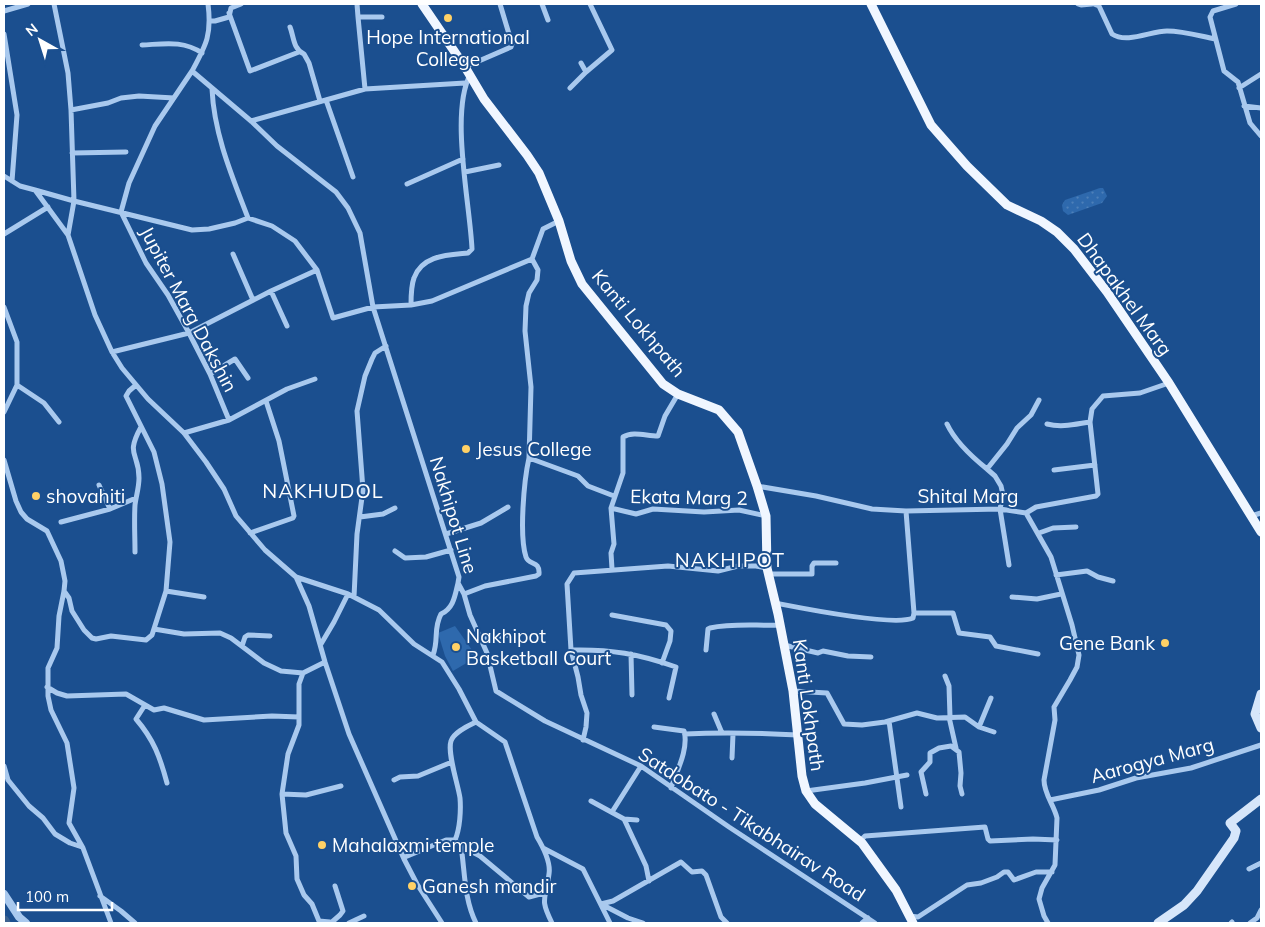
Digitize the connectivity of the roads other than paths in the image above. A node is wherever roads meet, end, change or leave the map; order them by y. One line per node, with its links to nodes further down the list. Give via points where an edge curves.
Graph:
1 (28, 4): 14 (street)
2 (54, 4): 41 (street, via 68,73)
3 (208, 4): 19 (street)
4 (241, 4): 15 (street, via 231,8)
5 (357, 4): 17 (street)
6 (422, 4): 28 (main road, Kanti Lokhpath)
7 (500, 4): 28 (street, via 511,47)
8 (542, 4): 18 (street)
9 (590, 4): 29 (street, via 612,50)
10 (872, 4): 76 (main road, Dhapakhel Marg, via 937,134 1007,205 1041,221 1065,240 1107,292)
11 (1078, 4): 12 (street)
12 (1093, 4): 22 (street, via 1099,6 1116,36 1168,31)
13 (1236, 4): 22 (street, via 1211,14)
14 (4, 11)
15 (229, 13): 19 (street, via 229,17); 24 (street, via 250,70)
16 (382, 16): 17 (street)
17 (358, 17): 35 (street)
18 (548, 20)
19 (210, 21): 25 (street, via 208,40)
20 (290, 27): 24 (street)
21 (4, 34): 51 (street, via 16,115)
22 (1215, 39): 33 (street, via 1224,70 1238,82)
23 (142, 45): 25 (street, via 179,44)
24 (300, 52): 38 (street, via 309,62)
25 (202, 53): 27 (street)
26 (581, 63): 29 (street)
27 (192, 71): 34 (street, Nakhipot Line); 36 (street)
28 (468, 71): 31 (street); 58 (main road, Kanti Lokhpath, via 484,99 539,173)
29 (586, 72): 32 (street)
30 (1261, 74): 33 (street)
31 (465, 83): 35 (street); 46 (street)
32 (570, 88)
33 (1239, 88): 39 (street)
34 (212, 89): 42 (street, Nakhipot Line); 57 (street, via 224,156)
35 (365, 89): 37 (street)
36 (174, 98): 41 (street, via 121,98); 56 (street, via 155,126 129,183)
37 (326, 100): 38 (street); 50 (street)
38 (320, 101): 42 (street)
39 (1244, 106): 40 (street); 43 (street, via 1250,123)
40 (1261, 108)
41 (71, 110): 45 (street)
42 (251, 120): 68 (street, Nakhipot Line, via 277,146 336,192 348,208 360,233)
43 (1261, 136)
44 (126, 152): 45 (street)
45 (72, 153): 54 (street)
46 (463, 159): 48 (street); 52 (street)
47 (499, 165): 48 (street)
48 (465, 172): 66 (street, via 471,252 441,255 422,265 413,279)
49 (4, 176): 51 (street)
50 (352, 177)
51 (12, 181): 53 (street)
52 (407, 184)
53 (35, 190): 54 (street); 55 (street)
54 (74, 202): 56 (street); 60 (street)
55 (48, 207): 59 (street); 60 (street)
56 (121, 212): 57 (street, via 192,230 209,229); 70 (street, Jupiter Marg Dakshin, via 146,263)
57 (248, 218): 63 (street, via 272,226 295,241)
58 (559, 221): 62 (street, via 543,229); 79 (main road, Kanti Lokhpath, via 582,284 663,384)
59 (4, 234)
60 (68, 235): 72 (street, via 89,299)
61 (233, 254): 65 (street)
62 (532, 259): 66 (street, via 432,302); 90 (street, via 538,270 537,280 529,293 524,331 531,387)
63 (317, 270): 64 (street); 68 (street, via 333,317)
64 (271, 291): 65 (street); 69 (street)
65 (253, 300): 70 (street)
66 (410, 305): 68 (street)
67 (4, 307): 77 (street, via 17,342)
68 (373, 307): 71 (street, Nakhipot Line)
69 (287, 326)
70 (189, 333): 72 (street); 73 (street, Jupiter Marg Dakshin)
71 (386, 346): 109 (street, via 372,359 357,411 363,490); 115 (street, Nakhipot Line)
72 (112, 352): 78 (street)
73 (210, 374): 74 (street, via 235,359); 83 (street, Jupiter Marg Dakshin)
74 (248, 378)
75 (315, 379): 81 (street)
76 (1169, 383): 85 (street, via 1140,392 1103,396 1092,409); 108 (main road, Dhapakhel Marg)
77 (17, 385): 82 (street); 84 (street, via 44,403)
78 (136, 385): 88 (street, via 126,396); 89 (street)
79 (678, 394): 96 (main road, Kanti Lokhpath, via 719,410 738,432); 97 (street, via 658,436 634,434 623,437 623,473)
80 (1039, 400): 93 (street, via 1031,415 1017,428)
81 (266, 401): 83 (street); 112 (street, via 279,441 294,516)
82 (4, 412)
83 (229, 420): 89 (street)
84 (59, 422)
85 (1090, 422): 87 (street); 92 (street, Shital Marg)
86 (947, 424): 93 (street)
87 (1047, 424)
88 (141, 427): 98 (street, via 132,451 139,469); 128 (street, via 154,452 162,484 170,542)
89 (184, 434): 112 (street, via 224,489 236,516)
90 (529, 458): 97 (street, Ekata Marg 2, via 578,476 588,486); 130 (street, via 523,538 527,560 536,565 539,574)
91 (4, 460): 127 (street, via 21,512 47,531 51,538 61,561)
92 (1095, 465): 94 (street); 105 (street, Shital Marg, via 1098,495 1036,507)
93 (987, 469): 102 (street, via 1001,486)
94 (1054, 470)
95 (99, 485): 103 (street)
96 (757, 486): 104 (street, Shital Marg, via 872,510); 107 (main road, Kanti Lokhpath)
97 (614, 496): 101 (street, Ekata Marg 2)
98 (136, 498): 103 (street); 118 (street)
99 (508, 507): 115 (street, via 481,523)
100 (395, 508): 109 (street, via 383,514)
101 (611, 508): 107 (street, Ekata Marg 2, via 636,514 653,509 739,510); 121 (street)
102 (1000, 509): 104 (street, Shital Marg); 105 (street, Shital Marg); 120 (street)
103 (110, 510): 110 (street)
104 (906, 511): 136 (street)
105 (1026, 513): 114 (street)
106 (1261, 513): 108 (street)
107 (766, 516): 122 (main road, Kanti Lokhpath)
108 (1251, 516): 113 (main road, Dhapakhel Marg)
109 (360, 517): 134 (street)
110 (61, 522)
111 (1076, 527): 114 (street, via 1053,528)
112 (250, 532): 124 (street)
113 (1261, 532)
114 (1039, 533): 123 (street, via 1048,548)
115 (446, 534): 116 (street, Nakhipot Line)
116 (451, 550): 117 (street, via 426,557 405,558); 126 (street, Nakhipot Line)
117 (396, 551)
118 (135, 552)
119 (836, 564): 122 (street, via 814,563 812,574)
120 (1009, 565)
121 (612, 570): 122 (street, via 668,566 718,571 756,566); 146 (street, via 574,573 567,584)
122 (768, 571): 135 (main road, Kanti Lokhpath)
123 (1056, 575): 125 (street, via 1087,571); 131 (street)
124 (296, 577): 129 (street); 143 (street)
125 (1113, 581)
126 (458, 583): 130 (street, Nakhipot Line); 150 (street, via 452,605 441,614 436,626 437,644)
127 (64, 591): 139 (street, via 72,611 92,638 111,636 146,640); 156 (street, via 57,648 48,668)
128 (166, 592): 132 (street); 139 (street)
129 (348, 594): 134 (street); 143 (street)
130 (464, 594): 142 (street, Nakhipot Line)
131 (1061, 594): 133 (street, via 1037,599); 195 (street, via 1079,655 1074,674 1053,710 1044,780)
132 (204, 597)
133 (1012, 597)
134 (354, 598): 150 (street, via 379,610 414,644)
135 (775, 603): 136 (street, via 880,620 906,621 913,618); 138 (main road, Kanti Lokhpath)
136 (914, 613): 149 (street, via 953,613 959,633 990,637 996,646)
137 (612, 615): 153 (street, via 666,625 671,631 670,642)
138 (780, 625): 144 (main road, Kanti Lokhpath); 147 (street, via 725,624 710,628)
139 (154, 628): 145 (street, via 184,634 220,633)
140 (510, 635): 142 (street)
141 (270, 636): 145 (street, via 248,635)
142 (481, 639): 157 (street, Nakhipot Line)
143 (321, 644): 152 (street)
144 (784, 645): 151 (street, via 818,653); 158 (main road, Kanti Lokhpath)
145 (242, 646): 154 (street, via 280,671)
146 (572, 650): 148 (street, via 600,649); 177 (street, via 587,713)
147 (706, 650)
148 (631, 654): 153 (street); 160 (street)
149 (1038, 654)
150 (433, 655): 168 (street, via 442,662 459,688)
151 (871, 656)
152 (325, 662): 154 (street); 207 (street, via 349,734)
153 (662, 663): 161 (street, via 676,667)
154 (303, 673): 165 (street, via 299,684)
155 (945, 676): 166 (street, via 949,686)
156 (47, 687): 163 (street, via 67,696 126,694); 205 (street, via 51,710 67,743 73,778 68,824)
157 (496, 691): 177 (street, Satdobato - Tikabhairav Road, via 545,722)
158 (793, 692): 167 (street, via 827,694 844,724); 176 (main road, Kanti Lokhpath)
159 (1261, 694): 171 (main road, via 1256,714)
160 (632, 695)
161 (669, 698)
162 (991, 698): 170 (street)
163 (145, 705): 165 (street, via 154,710 164,708 204,720); 187 (street, via 136,719 154,742)
164 (714, 714): 172 (street)
165 (299, 717): 191 (street, via 288,754)
166 (949, 717): 167 (street, via 917,713); 170 (street, via 965,717); 179 (street)
167 (889, 721): 185 (street)
168 (476, 722): 181 (street, via 452,739); 206 (street, via 505,742)
169 (654, 727): 174 (street, via 684,731)
170 (979, 727): 173 (street)
171 (1261, 728)
172 (722, 732): 174 (street); 175 (street)
173 (994, 732)
174 (685, 734): 189 (street, via 685,747)
175 (734, 734): 176 (street); 180 (street)
176 (798, 735): 190 (main road, Kanti Lokhpath)
177 (583, 740): 183 (street, Satdobato - Tikabhairav Road)
178 (1261, 744): 195 (street, Aarogya Marg, via 1191,768)
179 (956, 748): 192 (street, via 939,748 930,753 930,762 921,772); 193 (street)
180 (732, 758)
181 (452, 762): 186 (street, via 418,776); 201 (street, via 460,800)
182 (4, 766): 205 (street, via 8,780 55,834)
183 (641, 766): 189 (street, Satdobato - Tikabhairav Road); 198 (street)
184 (906, 775): 185 (street)
185 (897, 777): 190 (street); 197 (street)
186 (394, 780)
187 (167, 783)
188 (341, 786): 191 (street, via 306,795)
189 (671, 788): 219 (street, Satdobato - Tikabhairav Road)
190 (806, 791): 203 (main road, Kanti Lokhpath, via 815,804)
191 (282, 794): 224 (street, via 286,833 296,856 300,888 320,922)
192 (926, 794)
193 (962, 794)
194 (1261, 799): 235 (main road, via 1230,823 1236,831 1234,838 1197,891 1184,905)
195 (1050, 800): 202 (street, via 1057,818)
196 (591, 801): 198 (street)
197 (901, 807)
198 (612, 812): 199 (street)
199 (624, 819): 200 (street); 211 (street, via 646,866)
200 (637, 820)
201 (455, 840): 204 (street); 207 (street, via 446,840)
202 (1057, 840): 203 (street, via 990,841 985,827 865,836); 210 (street)
203 (862, 843): 220 (main road, Kanti Lokhpath, via 896,890)
204 (461, 846): 214 (street, via 480,856 530,897); 227 (street, via 464,880)
205 (82, 847): 215 (street)
206 (543, 848): 214 (street, via 550,872); 216 (street, via 583,869)
207 (405, 857): 226 (street, via 417,884)
208 (1261, 863): 209 (street)
209 (1249, 869)
210 (1052, 872): 220 (street, via 1036,872 1014,880 1004,872 981,883 967,884); 234 (street, via 1039,899)
211 (649, 881): 216 (street); 231 (street, via 679,862 692,872 702,871 721,917)
212 (335, 886): 224 (street, via 343,911)
213 (4, 894): 221 (street)
214 (544, 894): 228 (street, via 544,904)
215 (100, 896): 222 (street); 223 (street)
216 (601, 904): 229 (street); 230 (street)
217 (1261, 910): 236 (street)
218 (364, 916): 225 (street)
219 (868, 918): 232 (street); 233 (street, Satdobato - Tikabhairav Road)
220 (911, 919)
221 (26, 923)
222 (111, 923)
223 (135, 923)
224 (332, 923)
225 (349, 923)
226 (442, 923)
227 (476, 923)
228 (552, 923)
229 (610, 923)
230 (643, 923)
231 (727, 923)
232 (862, 923)
233 (876, 923)
234 (1048, 923)
235 (1158, 923)
236 (1250, 923)

